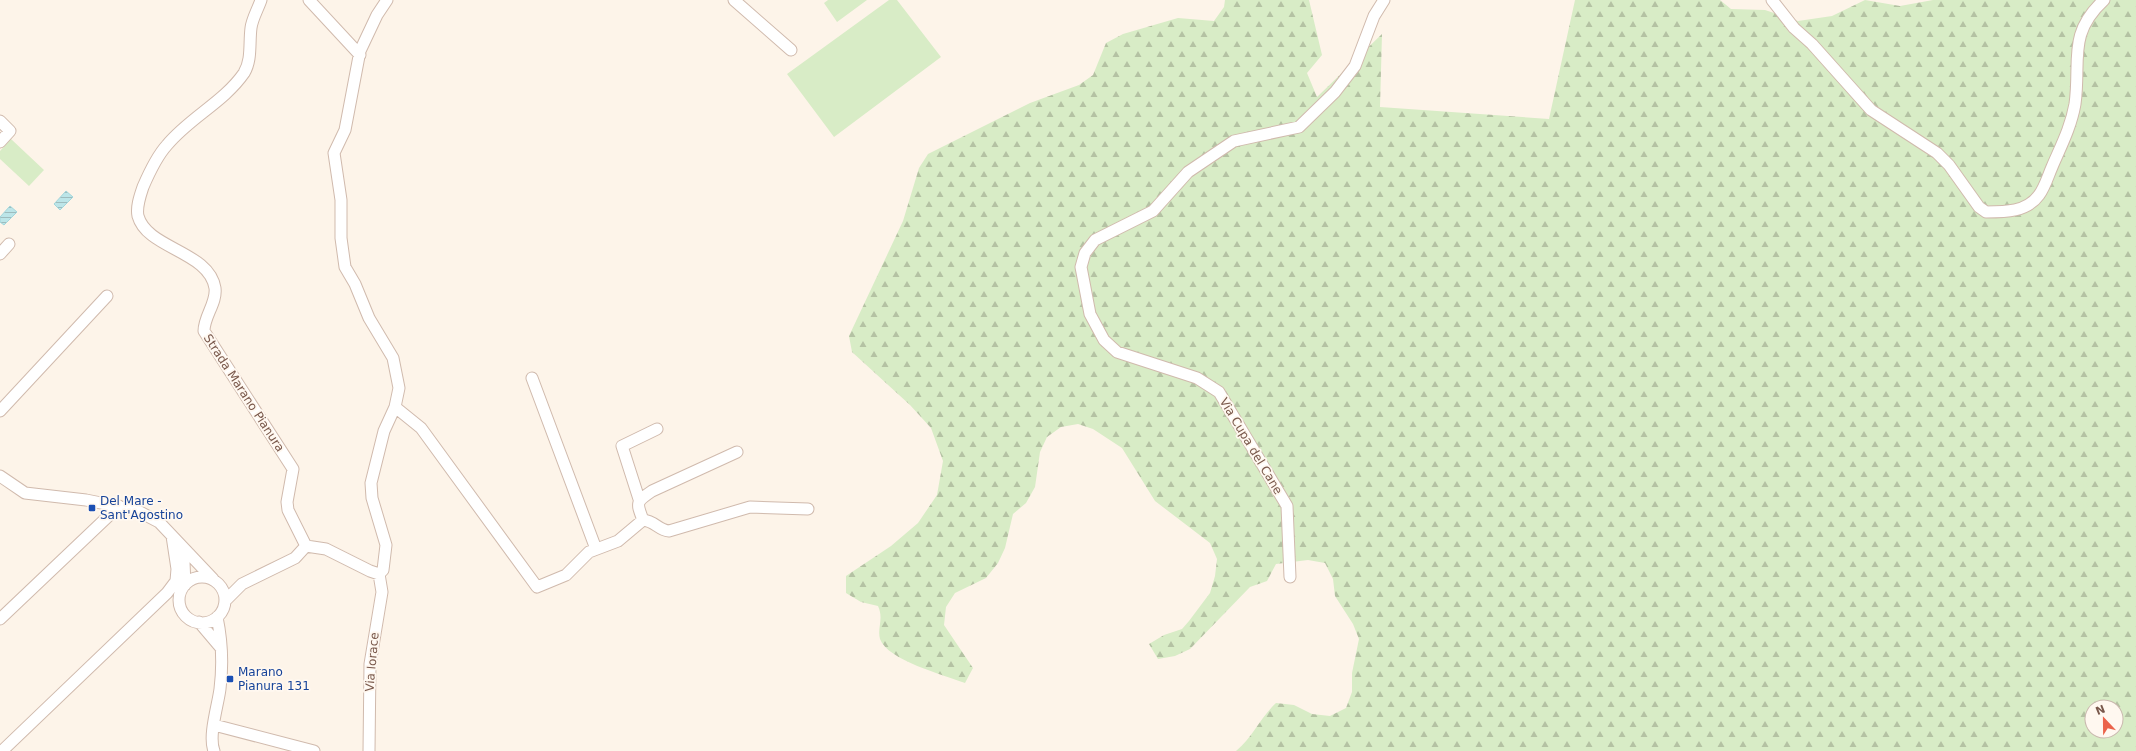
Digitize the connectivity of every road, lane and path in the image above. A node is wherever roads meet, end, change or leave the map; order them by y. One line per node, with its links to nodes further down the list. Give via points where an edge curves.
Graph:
1 (261, 0): 26 (street, Strada Marano Pianura, via 251,27 247,66 233,86 167,145 147,178 139,199 138,214 140,222 155,237 189,257 212,278 214,300 204,322 204,331 293,469 288,510)
2 (309, 0): 9 (street)
3 (387, 0): 9 (street, via 377,15)
4 (734, 0): 8 (street)
5 (1384, 0): 29 (street, Via Cupa del Cane, via 1374,16 1355,66 1335,92 1299,127 1234,141 1188,172 1153,211 1095,240 1085,253 1081,267 1090,314 1104,340 1117,352 1197,378 1219,392 1288,506)
6 (1772, 0): 7 (street, via 1794,28 1812,44 1871,110 1937,153 1949,164 1979,207 1986,212 2021,209 2039,195 2063,144 2072,115 2081,33 2087,17)
7 (2104, 0)
8 (791, 50)
9 (360, 55): 16 (street, via 345,130 334,153 341,200 341,238 345,267 397,370 399,388)
10 (0, 122): 11 (street, via 10,131)
11 (0, 142)
12 (9, 244): 13 (street)
13 (0, 254)
14 (107, 296): 17 (street)
15 (532, 378): 27 (street)
16 (395, 407): 27 (street, via 421,428 537,587 566,575 583,557); 28 (street, via 384,431 371,483 372,498 386,544 383,570)
17 (0, 410)
18 (657, 428): 21 (street, via 622,446)
19 (737, 452): 21 (street)
20 (0, 476): 22 (street, via 25,493)
21 (639, 499): 24 (street, via 637,505)
22 (119, 506): 25 (street, via 136,510 159,522); 35 (street)
23 (808, 509): 24 (street, via 750,507 669,532 651,521)
24 (643, 520): 27 (street, via 618,541)
25 (174, 539): 30 (street); 32 (street, via 184,562); 39 (street, via 176,581 167,593)
26 (306, 546): 28 (street, via 326,549); 31 (street, via 295,558)
27 (596, 549)
28 (379, 574): 42 (street, Via Iorace, via 382,592 370,664)
29 (1290, 577)
30 (215, 581): 31 (street); 32 (street, via 197,578); 33 (street, via 223,590)
31 (242, 584): 33 (street)
32 (185, 585): 36 (street, via 180,598 182,610 189,619)
33 (225, 602): 34 (street)
34 (217, 617): 36 (street, via 207,622); 37 (street)
35 (0, 619)
36 (199, 622): 37 (street)
37 (222, 649): 38 (street, via 220,688)
38 (214, 725): 40 (street); 41 (street)
39 (2, 751)
40 (214, 751)
41 (314, 751)
42 (369, 751)

